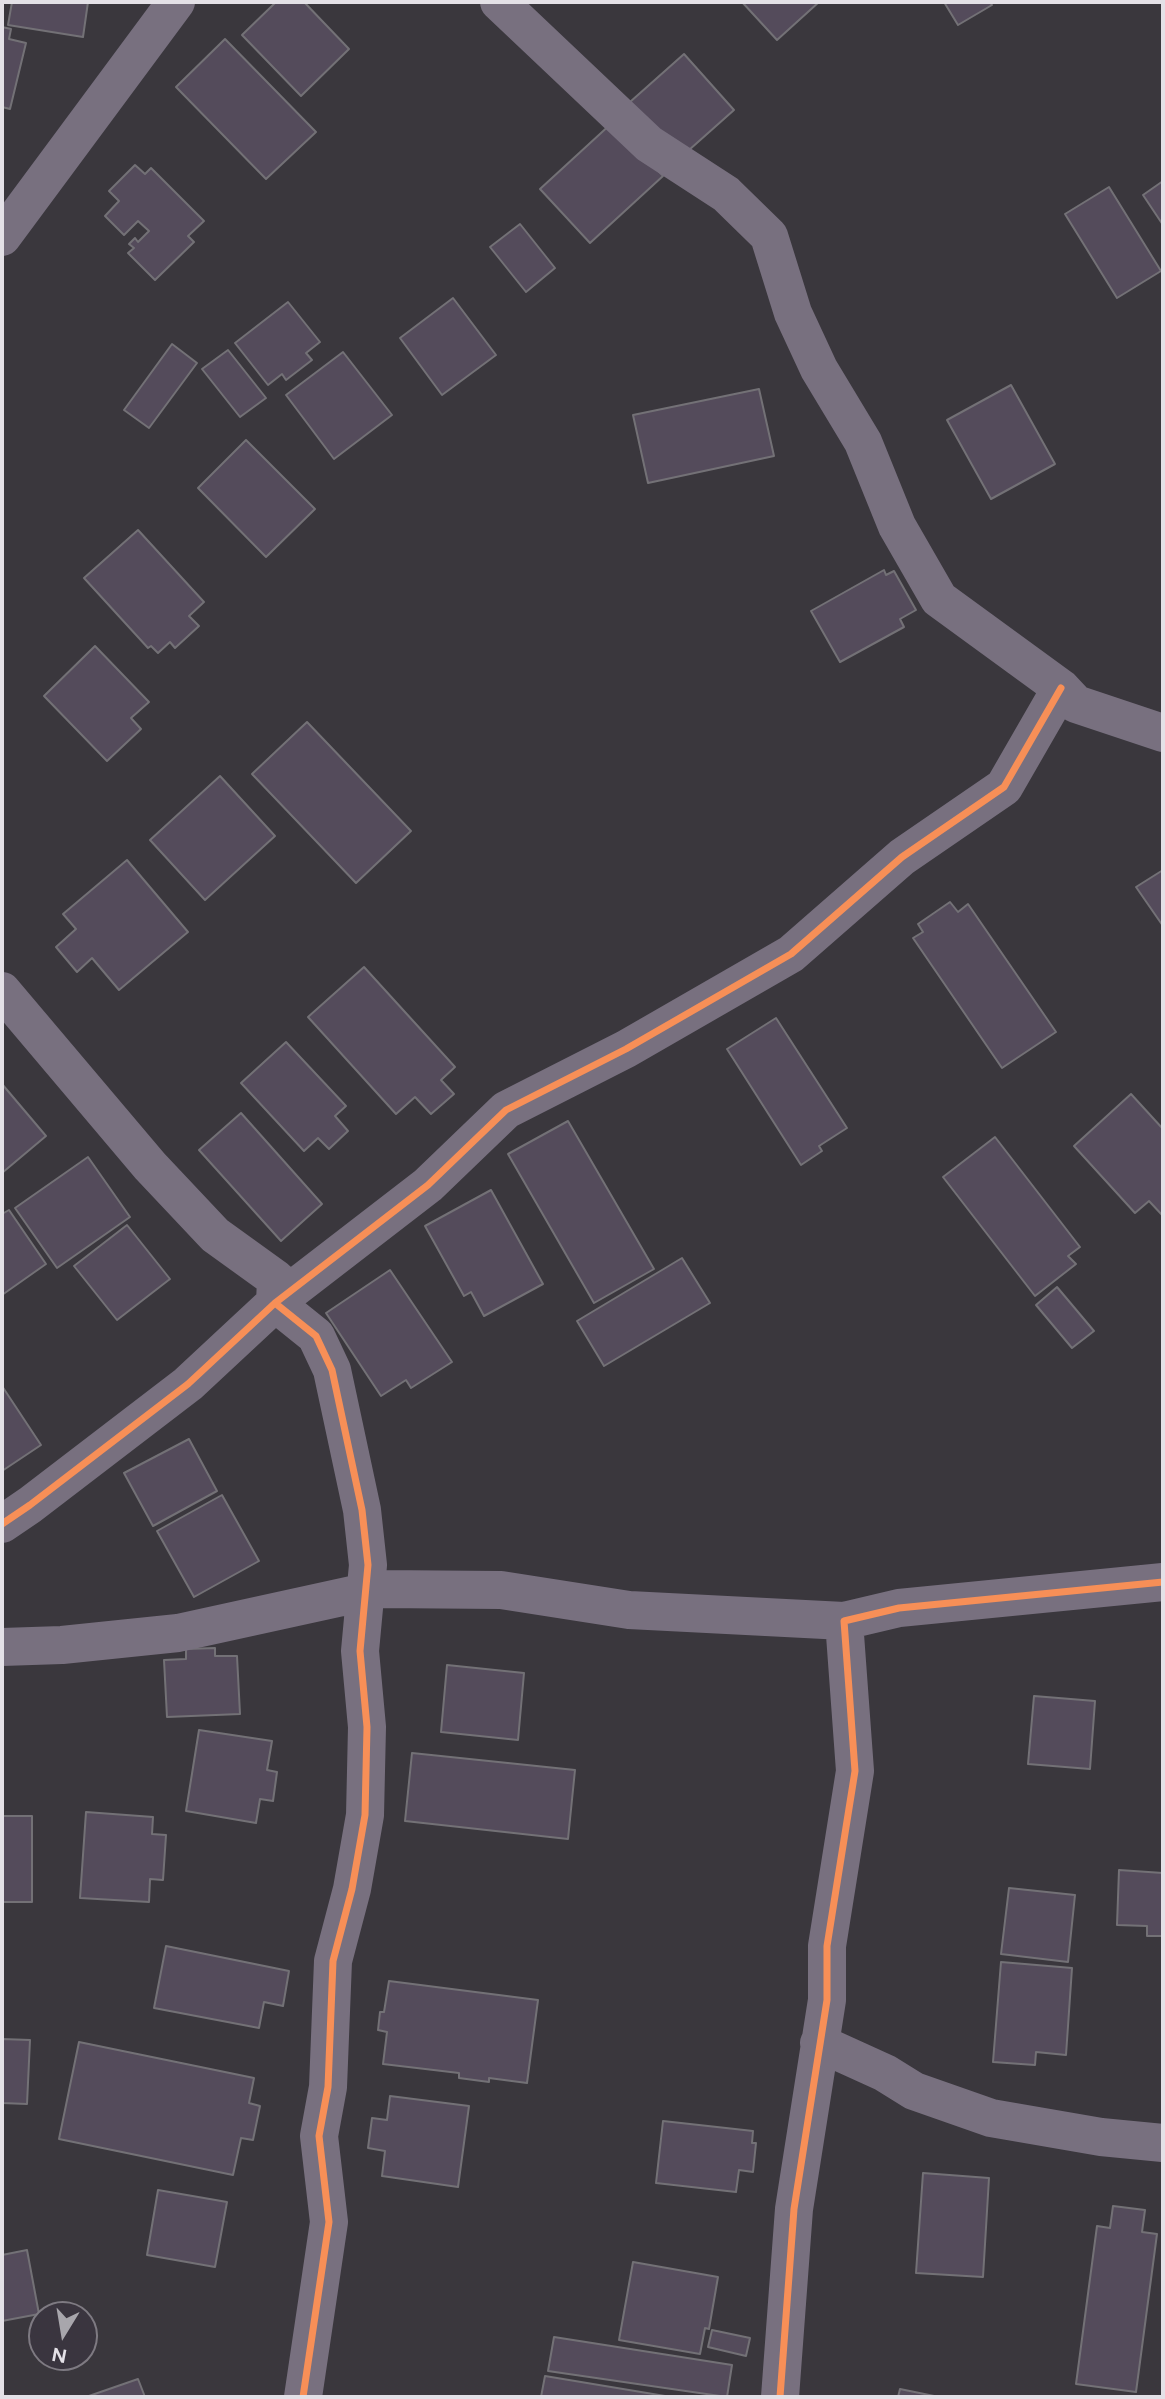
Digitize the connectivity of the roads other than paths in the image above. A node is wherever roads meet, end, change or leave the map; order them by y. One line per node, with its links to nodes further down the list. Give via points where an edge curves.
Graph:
1 (176, 2): 3 (street)
2 (499, 2): 4 (street, via 649,144 726,194 769,236 793,313 818,369 863,442 897,526 939,599)
3 (2, 237)
4 (1061, 688): 5 (street, via 1076,704); 7 (street, via 1004,787 902,857 791,954 626,1049 506,1110 428,1185)
5 (1163, 733)
6 (2, 991): 7 (street, via 187,1206 215,1235 276,1279)
7 (275, 1303): 8 (street, via 188,1384); 10 (street, via 316,1336 332,1370 362,1510)
8 (2, 1524)
9 (1163, 1582): 11 (street, via 899,1608)
10 (366, 1591): 11 (street, via 501,1590 629,1610); 12 (street, via 178,1633); 15 (street, via 360,1651 367,1727 365,1815 333,1961 328,2087 319,2136 329,2222)
11 (844, 1621): 13 (street, via 855,1771 827,1946 827,2000)
12 (2, 1647)
13 (820, 2043): 14 (street, via 914,2091 992,2118); 16 (street, via 794,2209)
14 (1163, 2143)
15 (303, 2397)
16 (780, 2397)

